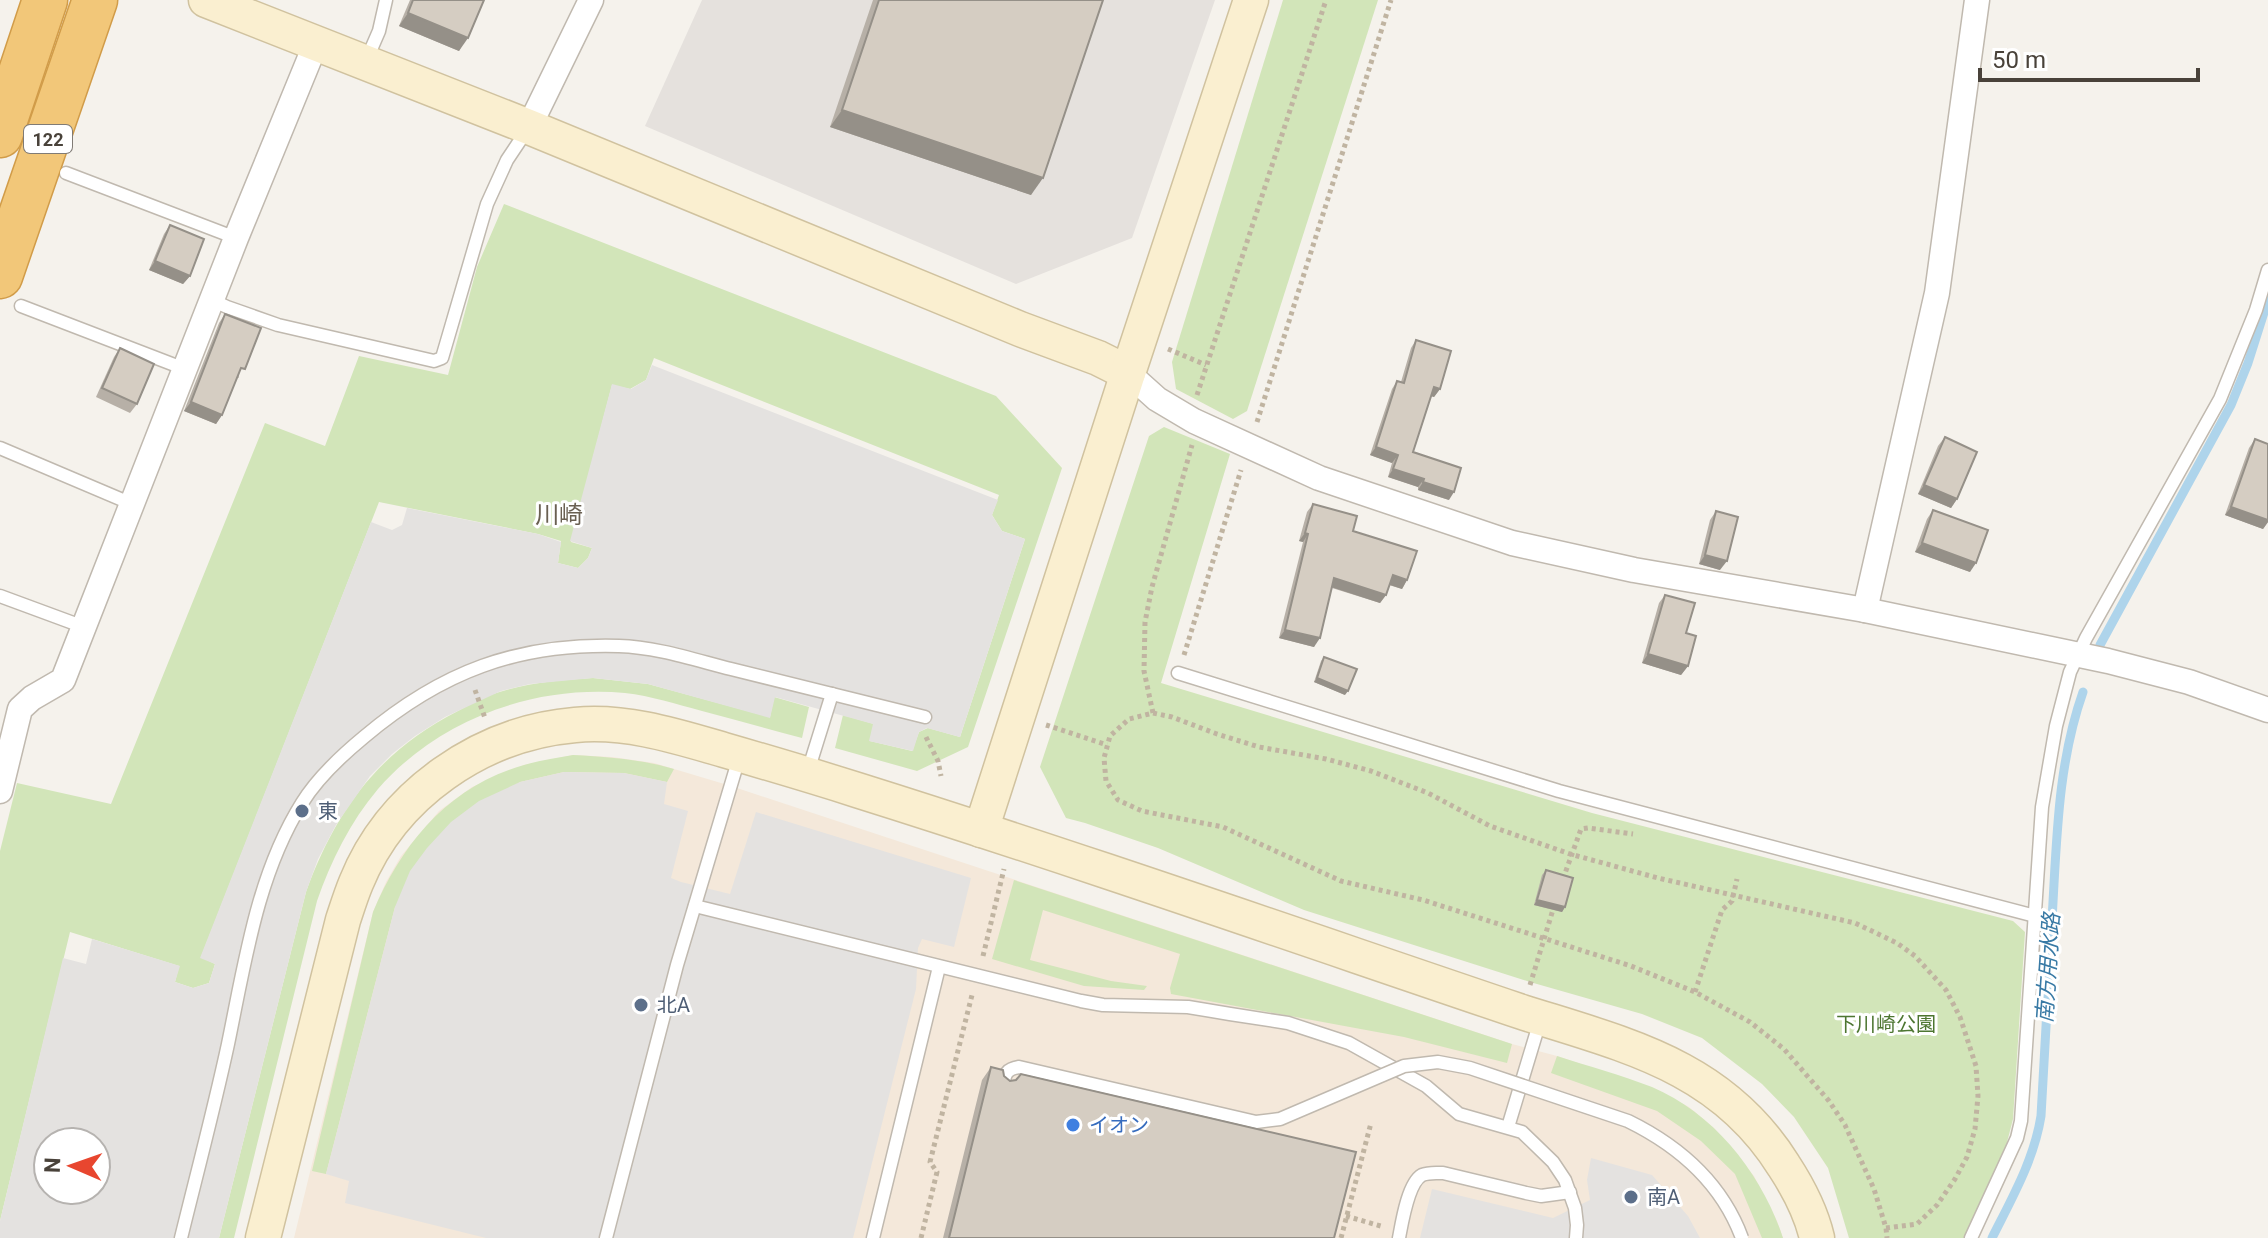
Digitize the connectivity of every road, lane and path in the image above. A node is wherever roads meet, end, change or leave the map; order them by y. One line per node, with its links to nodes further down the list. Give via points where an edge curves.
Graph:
1 (45, 0): 13 (highway, 122)
2 (95, 0): 17 (highway, 122)
3 (206, 0): 10 (street)
4 (386, 0): 11 (lane)
5 (591, 0): 12 (street)
6 (1251, 0): 22 (street)
7 (1326, 0): 20 (path)
8 (1391, 0): 25 (path)
9 (1977, 0): 29 (street, via 1937,293)
10 (316, 43): 11 (street); 15 (street)
11 (366, 63): 12 (street)
12 (529, 127): 18 (lane, via 487,204 442,358 434,361 278,325); 22 (street)
13 (0, 135)
14 (66, 173): 15 (lane)
15 (236, 238): 18 (street)
16 (2268, 270): 31 (lane, via 2220,399)
17 (10, 291): 21 (lane)
18 (212, 300): 21 (street)
19 (1167, 349): 20 (path)
20 (1207, 365): 23 (path)
21 (185, 369): 27 (street)
22 (1128, 373): 25 (street, via 1157,399); 46 (street)
23 (1196, 399)
24 (1193, 439): 36 (path, via 1145,622 1144,671)
25 (1249, 446): 29 (street, via 1319,478 1512,543); 33 (path)
26 (0, 448): 27 (lane)
27 (132, 504): 30 (street)
28 (0, 596): 30 (lane)
29 (1865, 610): 31 (street)
30 (84, 627): 40 (street, via 63,680 20,709)
31 (2078, 655): 35 (street, via 2189,682); 55 (lane, via 2056,726 2042,807)
32 (468, 670): 34 (lane, via 555,649 620,646); 38 (path); 70 (lane, via 393,712 341,755 302,803 282,841 250,938)
33 (1178, 673): 55 (lane, via 1559,791)
34 (832, 694): 37 (lane); 43 (lane)
35 (2268, 710)
36 (1153, 713): 41 (path, via 1129,719); 48 (path, via 1259,747 1371,771 1490,826)
37 (925, 717): 44 (path, via 923,730)
38 (487, 723)
39 (1045, 724): 41 (path)
40 (6, 742): 45 (street)
41 (1107, 745): 56 (path, via 1106,781 1118,800 1142,811 1223,827 1341,881 1423,900)
42 (740, 755): 43 (street); 54 (lane); 68 (street, via 669,734 576,724 491,745 412,798 376,845 347,907)
43 (807, 775): 46 (street)
44 (941, 776)
45 (0, 791)
46 (981, 830): 61 (street)
47 (1644, 836): 48 (path, via 1581,829)
48 (1570, 854): 51 (path); 53 (path)
49 (1004, 868): 57 (path)
50 (1737, 879): 53 (path)
51 (1561, 882)
52 (1557, 896): 56 (path)
53 (1733, 896): 59 (path, via 1722,910); 67 (path, via 1855,923 1897,943 1946,990 1960,1017 1976,1066 1978,1096 1967,1157 1937,1205 1917,1224)
54 (695, 906): 58 (lane); 71 (lane)
55 (2035, 916): 79 (lane, via 2021,1121)
56 (1544, 939): 59 (path); 61 (path)
57 (982, 957)
58 (939, 967): 64 (lane, via 1103,1005 1188,1007 1288,1023 1349,1043 1426,1086 1459,1114); 72 (lane)
59 (1695, 992): 67 (path, via 1750,1022 1784,1049 1829,1101 1857,1149)
60 (972, 994): 73 (path, via 930,1162 937,1172)
61 (1535, 1004): 64 (lane); 77 (street, via 1673,1065 1733,1103 1776,1152 1797,1186)
62 (1003, 1085): 76 (lane, bridge, via 1004,1074 1019,1067 1256,1122 1280,1119 1404,1066 1438,1062 1470,1068 1646,1130 1678,1151 1713,1185)
63 (1371, 1123): 66 (path)
64 (1508, 1127): 65 (lane, via 1522,1132 1553,1162)
65 (1570, 1192): 69 (lane, via 1541,1196 1427,1173 1410,1190); 75 (lane)
66 (1346, 1216): 69 (path); 74 (path)
67 (1886, 1228): 78 (path)
68 (267, 1236)
69 (1399, 1236)
70 (181, 1238)
71 (606, 1238)
72 (873, 1238)
73 (921, 1238)
74 (1341, 1238)
75 (1576, 1238)
76 (1742, 1238)
77 (1817, 1238)
78 (1887, 1238)
79 (1971, 1238)

